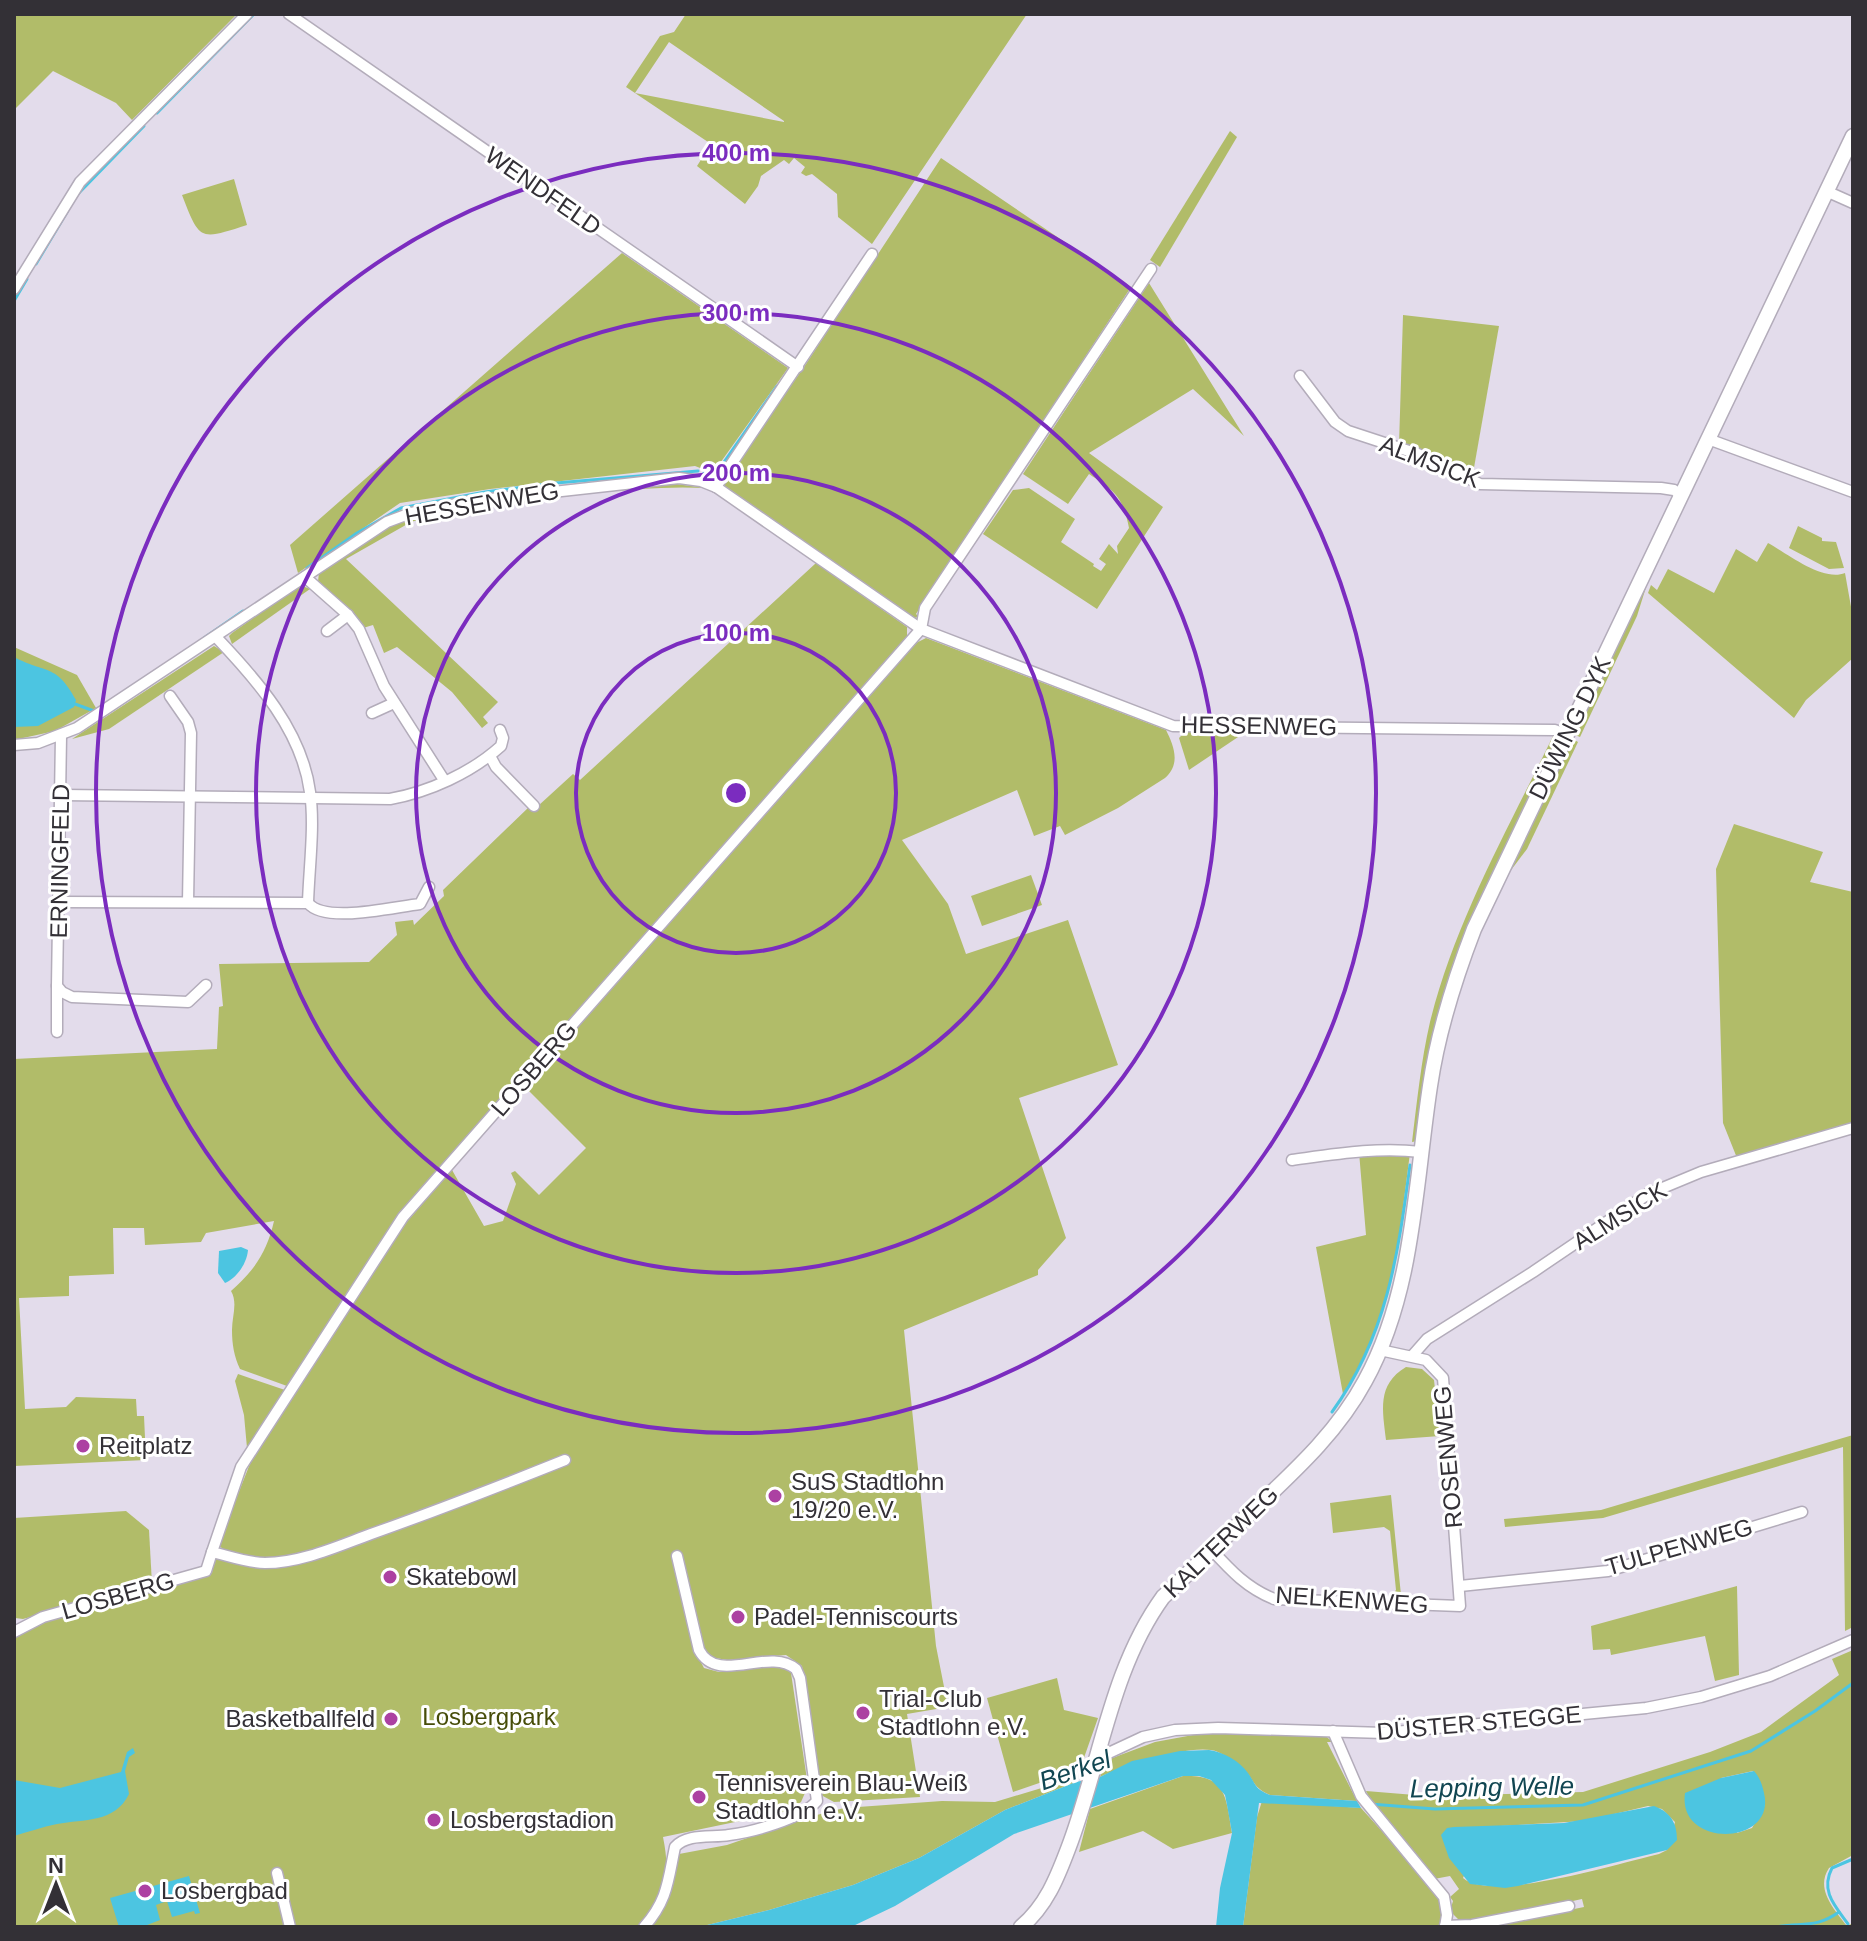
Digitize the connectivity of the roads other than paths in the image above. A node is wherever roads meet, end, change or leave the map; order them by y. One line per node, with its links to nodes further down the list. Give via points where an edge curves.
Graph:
1 (247, 14): 8 (street, via 72,191)
2 (289, 14): 9 (street, WENDFELD)
3 (1853, 136): 4 (street, DÜWING DYK)
4 (1826, 191): 5 (street); 11 (street, DÜWING DYK)
5 (1853, 203)
6 (872, 254): 9 (street)
7 (1151, 269): 17 (street, via 925,608)
8 (14, 289)
9 (798, 367): 12 (street)
10 (1300, 376): 14 (street, ALMSICK, via 1348,431 1418,454 1480,484 1661,488)
11 (1708, 439): 13 (street); 14 (street, DÜWING DYK)
12 (716, 487): 15 (street, HESSENWEG, via 679,478 644,480 421,510 374,529); 17 (street, HESSENWEG)
13 (1853, 492)
14 (1681, 495): 24 (street, DÜWING DYK)
15 (305, 577): 16 (street); 19 (street, HESSENWEG)
16 (348, 615): 18 (street); 21 (street)
17 (921, 629): 24 (street, HESSENWEG, via 1173,726 1555,730); 48 (street, LOSBERG, via 403,1217 241,1467)
18 (327, 631)
19 (216, 637): 25 (street, HESSENWEG); 31 (street, via 273,705 303,765)
20 (170, 696): 30 (street, via 190,728)
21 (394, 703): 22 (street); 28 (street)
22 (372, 713)
23 (500, 730): 27 (street, via 501,746)
24 (1567, 735): 41 (street, DÜWING DYK, via 1458,969 1435,1058)
25 (61, 736): 26 (street, HESSENWEG); 29 (street, ERNINGFELD)
26 (14, 745)
27 (490, 756): 28 (street); 32 (street)
28 (444, 780): 31 (street, via 390,799)
29 (62, 795): 30 (street); 34 (street, ERNINGFELD)
30 (189, 797): 31 (street); 35 (street)
31 (310, 799): 36 (street)
32 (534, 806)
33 (429, 887): 36 (street, via 420,904 328,914)
34 (60, 902): 35 (street); 38 (street, ERNINGFELD)
35 (188, 902): 36 (street)
36 (308, 903)
37 (206, 985): 38 (street, via 188,1002 72,997)
38 (61, 990): 39 (street, ERNINGFELD)
39 (57, 1032)
40 (1853, 1128): 44 (street, ALMSICK, via 1701,1172 1648,1194 1427,1339)
41 (1421, 1152): 42 (street, via 1365,1150); 43 (street, DÜWING DYK, via 1404,1265)
42 (1292, 1160)
43 (1380, 1350): 44 (street, ROSENWEG); 47 (street, KALTERWEG, via 1355,1399 1329,1434)
44 (1412, 1356): 50 (street, ROSENWEG, via 1426,1360 1443,1378)
45 (565, 1460): 48 (street, via 305,1556 266,1563)
46 (1802, 1512): 50 (street, TULPENWEG, via 1608,1571)
47 (1212, 1550): 51 (street, NELKENWEG, via 1235,1576 1274,1599); 55 (street, KALTERWEG, via 1163,1597 1147,1621)
48 (212, 1552): 52 (street, LOSBERG, via 206,1571 43,1617)
49 (677, 1556): 61 (street, via 699,1650 709,1664 777,1660 796,1669 817,1801 806,1811 746,1833 678,1842 668,1887)
50 (1460, 1586): 51 (street, ROSENWEG)
51 (1460, 1606)
52 (14, 1632)
53 (1853, 1640): 54 (street, DÜSTER STEGGE, via 1770,1676 1646,1708 1384,1733)
54 (1333, 1731): 55 (street, DÜSTER STEGGE, via 1175,1730 1143,1737); 59 (street, via 1361,1796 1444,1897)
55 (1098, 1758): 58 (street, KALTERWEG, via 1051,1891)
56 (277, 1873): 60 (street)
57 (1569, 1906): 59 (street)
58 (1025, 1926)
59 (1445, 1926)
60 (290, 1927)
61 (644, 1927)

